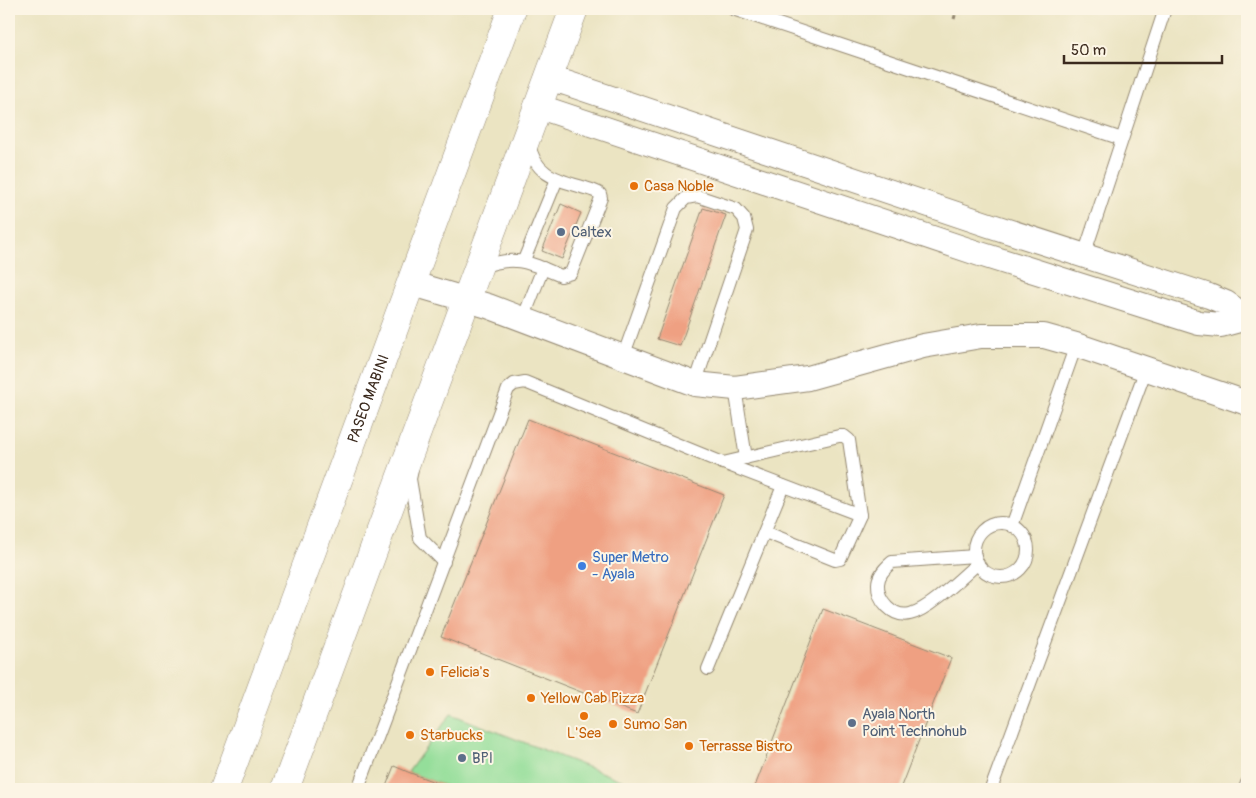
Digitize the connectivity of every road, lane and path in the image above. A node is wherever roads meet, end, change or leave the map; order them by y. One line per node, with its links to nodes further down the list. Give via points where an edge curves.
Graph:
1 (512, 9): 22 (main road, PASEO MABINI)
2 (574, 9): 8 (main road)
3 (733, 9): 6 (lane)
4 (957, 9): 7 (path)
5 (1165, 9): 11 (lane)
6 (752, 12): 11 (lane)
7 (954, 19)
8 (547, 79): 9 (main road); 12 (street)
9 (537, 106): 10 (main road); 13 (street)
10 (527, 134): 14 (lane, via 531,158 543,171); 20 (main road)
11 (1122, 139): 17 (lane)
12 (753, 146): 13 (street); 15 (street)
13 (742, 174): 16 (street)
14 (557, 179): 18 (lane); 19 (lane, via 598,192 601,198 571,273 562,276)
15 (989, 225): 16 (street); 17 (street)
16 (980, 254): 24 (street)
17 (1084, 255): 21 (street)
18 (524, 260): 19 (lane); 20 (lane, via 494,262)
19 (543, 268): 25 (lane)
20 (476, 269): 23 (main road)
21 (1164, 280): 24 (street); 24 (street, via 1218,300 1247,318 1220,325 1199,324)
22 (410, 283): 23 (street); 43 (main road, PASEO MABINI)
23 (465, 300): 25 (street); 32 (main road)
24 (1153, 309)
25 (523, 319): 27 (street)
26 (1076, 345): 28 (street); 30 (street, via 1044,336 981,336 923,346 808,378); 37 (lane)
27 (623, 357): 29 (street); 29 (lane, via 676,208 686,198 697,196 736,209 744,218 747,230)
28 (1146, 369): 31 (street); 46 (lane)
29 (695, 384): 30 (street)
30 (735, 388): 33 (lane)
31 (1247, 403)
32 (418, 429): 40 (lane, via 410,479 420,538); 44 (main road)
33 (746, 458): 34 (lane); 36 (lane, via 844,436 849,440)
34 (723, 463): 35 (lane); 40 (lane, via 525,382 514,384 508,390)
35 (783, 486): 36 (lane); 38 (lane)
36 (860, 515): 38 (lane, via 838,560)
37 (1012, 526): 39 (lane, via 1003,523 986,528 975,543); 39 (lane, via 1019,530 1028,545 1028,554 1020,569 1005,577 996,576 988,573)
38 (766, 532): 41 (lane)
39 (977, 560): 39 (lane, via 892,562 883,570 878,582 879,594 892,610 911,614 948,590)
40 (444, 562): 45 (lane)
41 (708, 669)
42 (1247, 782): 47 (lane)
43 (224, 789)
44 (285, 789)
45 (358, 789)
46 (991, 789)
47 (1245, 789)

